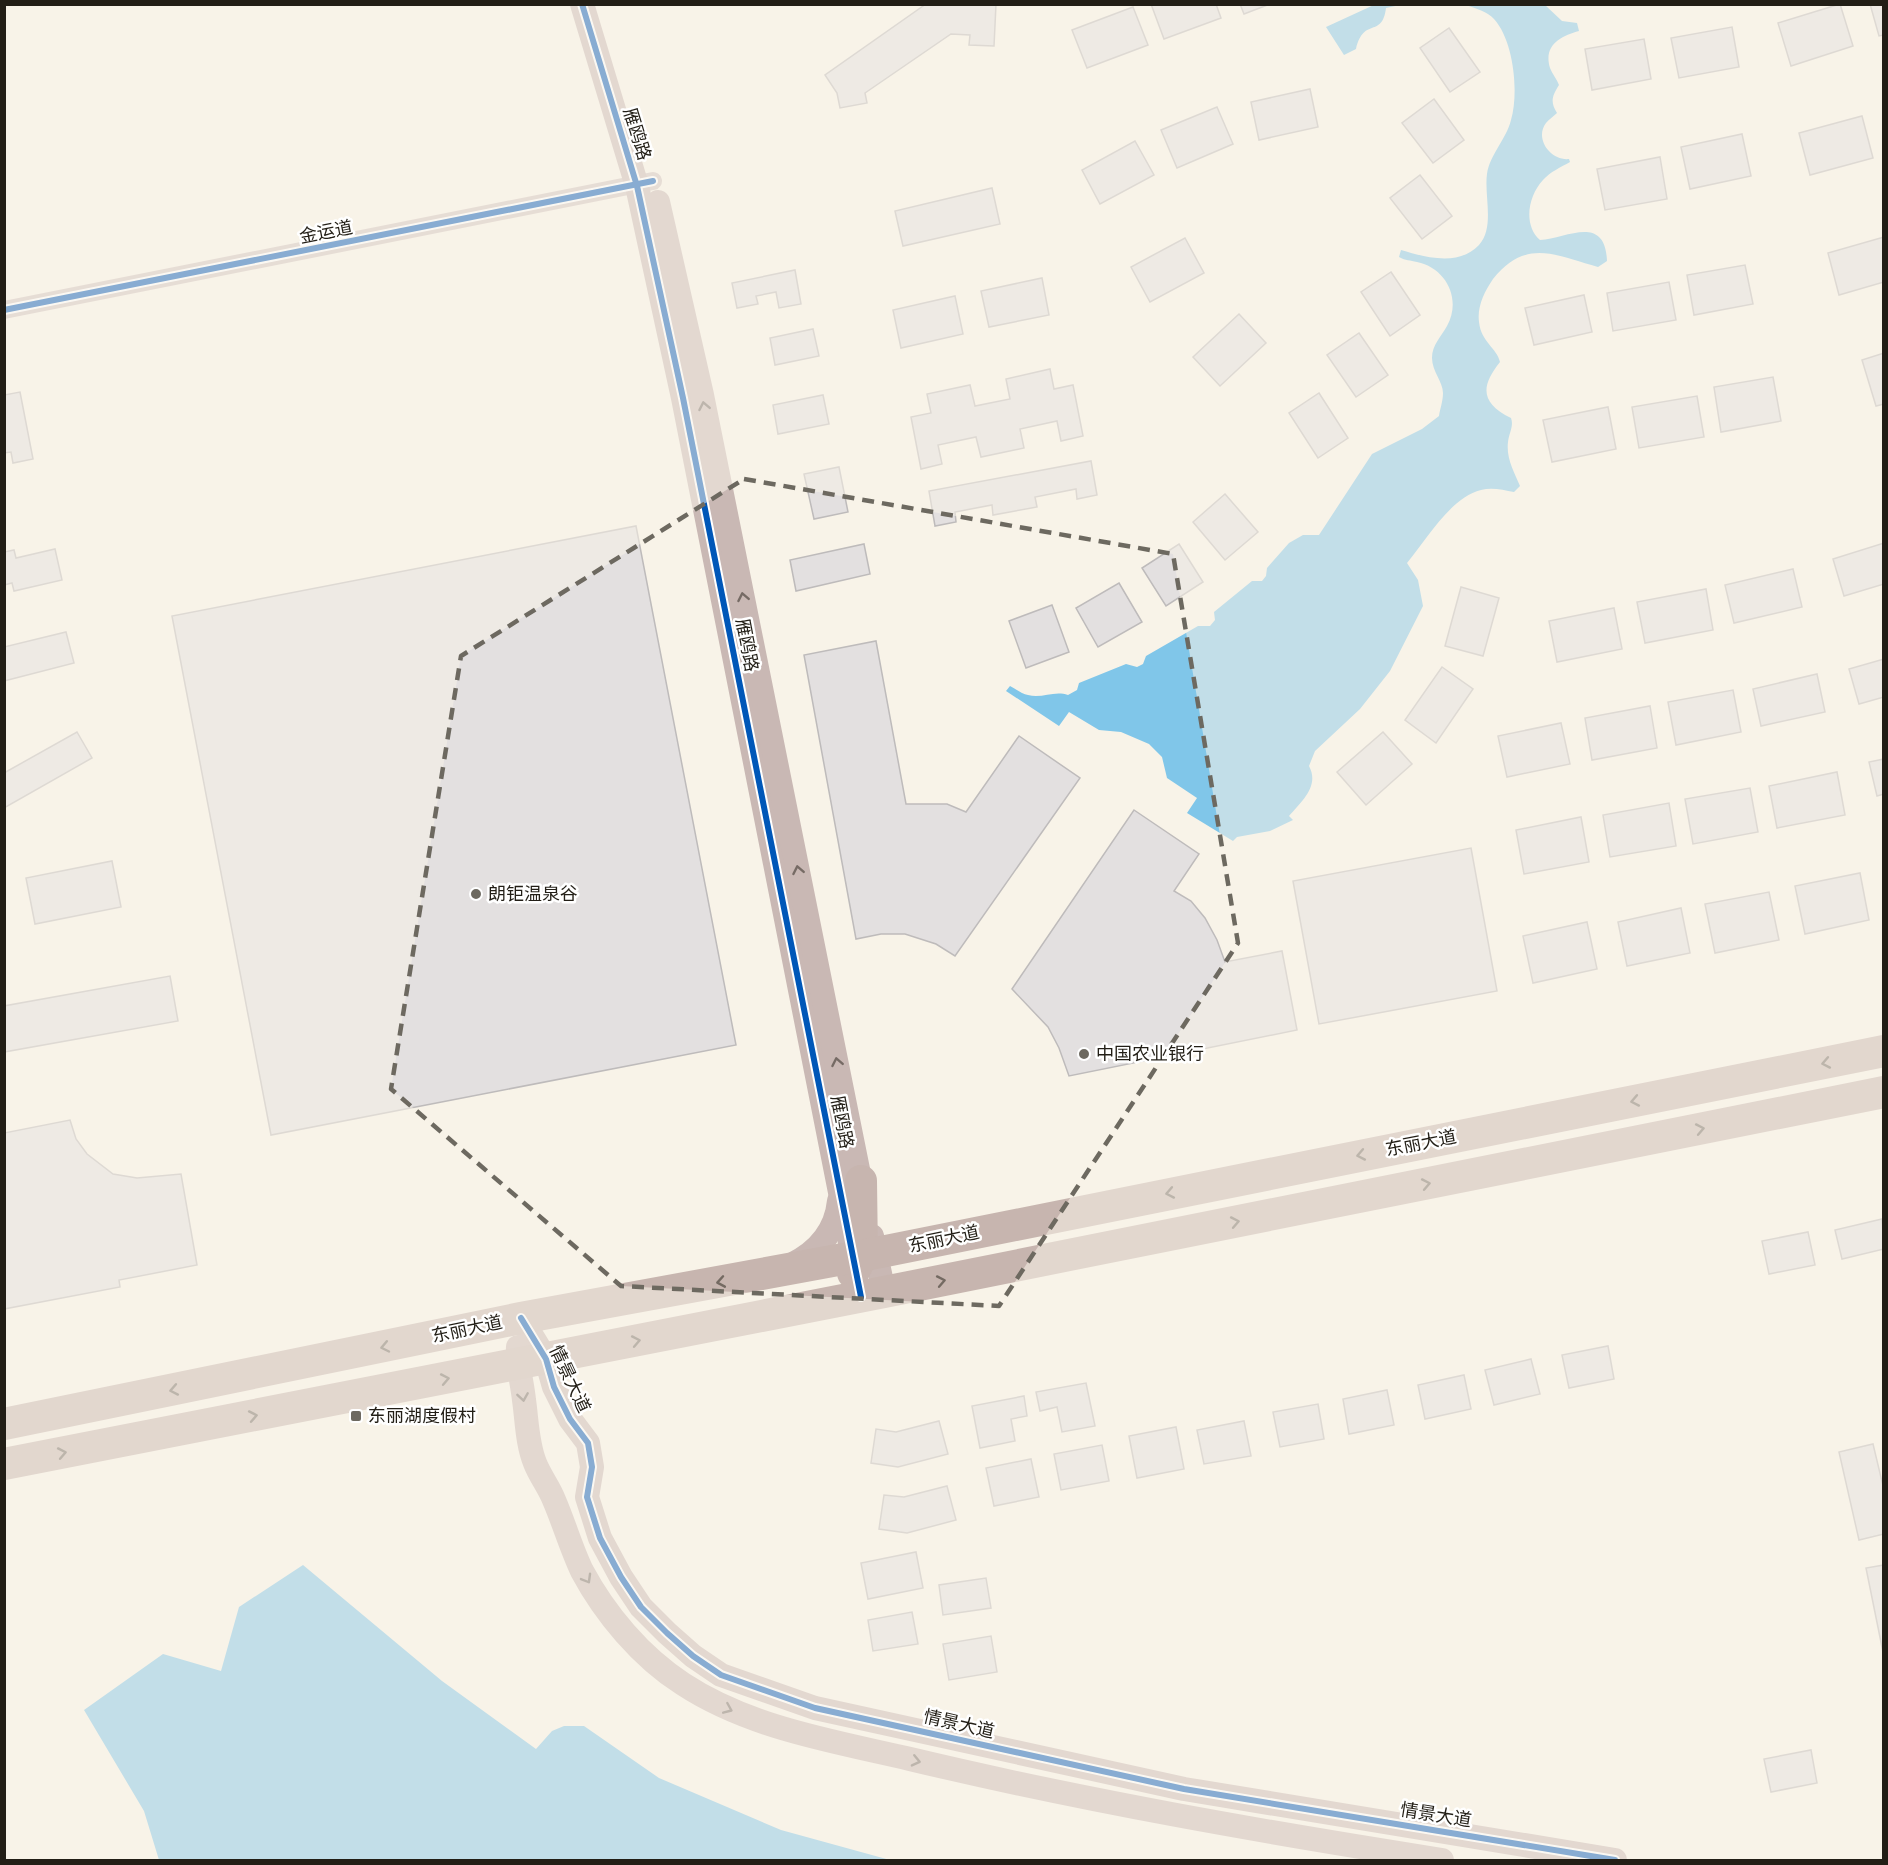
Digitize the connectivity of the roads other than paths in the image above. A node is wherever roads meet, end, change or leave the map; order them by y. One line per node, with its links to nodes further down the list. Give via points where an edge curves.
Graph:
1 (582, 4): 3 (street, 雁鸥路)
2 (597, 4): 3 (street, 雁鸥路)
3 (645, 184): 4 (street, 金运道); 7 (street, 雁鸥路, via 702,395)
4 (4, 310)
5 (1884, 1051): 9 (highway, 东丽大道, one-way to 9)
6 (1884, 1092): 9 (highway, 东丽大道, one-way to 6)
7 (850, 1183): 8 (street, 雁鸥路, via 826,1238 807,1257); 9 (highway)
8 (779, 1271): 9 (highway, 东丽大道); 10 (highway, 东丽大道, one-way to 10)
9 (865, 1271): 11 (highway, one-way to 9, via 788,1311)
10 (521, 1318): 11 (street, 情景大道); 12 (highway, 东丽大道, one-way to 12)
11 (532, 1362): 13 (highway, one-way to 11); 14 (street, 情景大道, via 554,1387 588,1443 592,1467 587,1497 600,1538 641,1606 693,1656 722,1675); 15 (street, 情景大道, one-way to 15, via 524,1396 528,1440 581,1569 602,1604 653,1661 681,1683 715,1703)
12 (4, 1424)
13 (4, 1464)
14 (787, 1699): 15 (street); 16 (street, 情景大道)
15 (779, 1727): 17 (street, 情景大道, one-way to 17)
16 (1061, 1762): 17 (street); 18 (street, 情景大道, via 1184,1789)
17 (1058, 1792): 19 (street, 情景大道)
18 (1409, 1826): 19 (street); 21 (street, 情景大道)
19 (1404, 1854): 20 (street, 情景大道)
20 (1442, 1860)
21 (1615, 1860)

